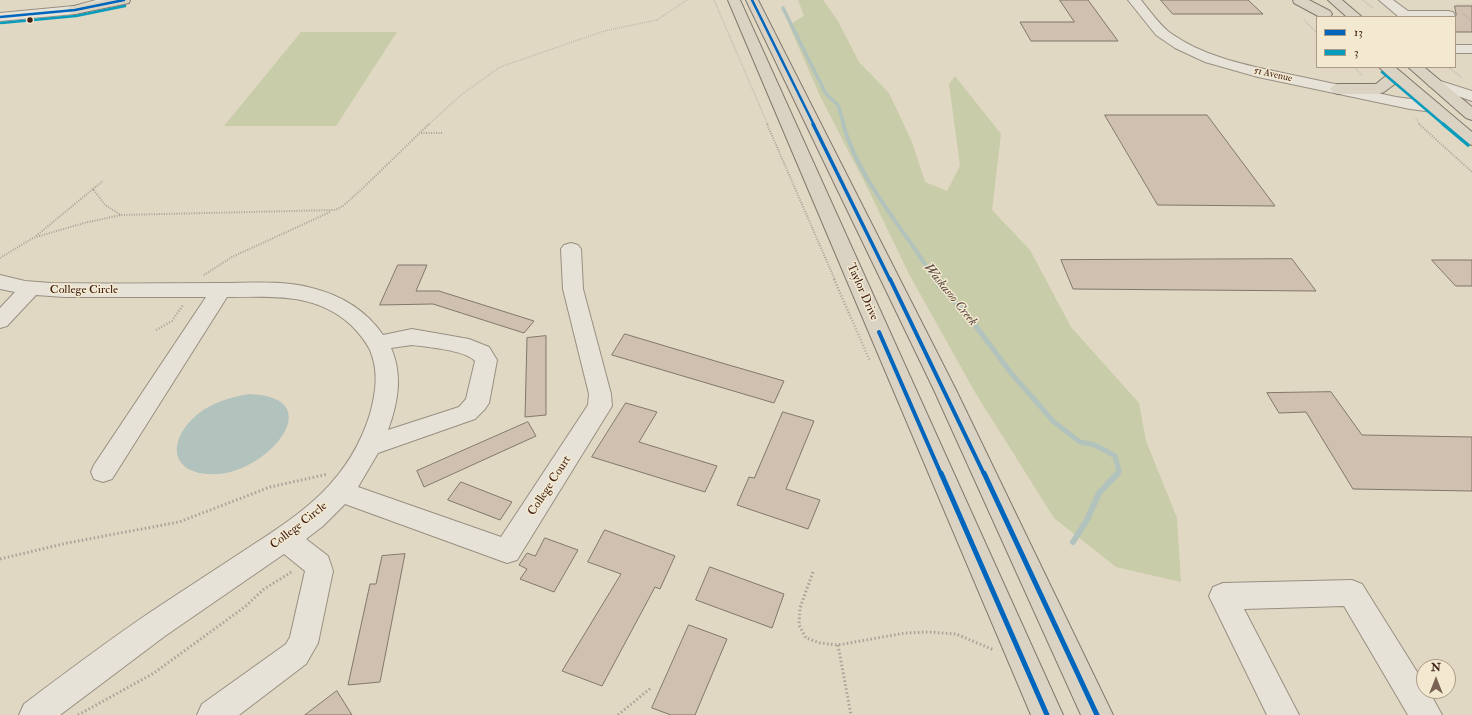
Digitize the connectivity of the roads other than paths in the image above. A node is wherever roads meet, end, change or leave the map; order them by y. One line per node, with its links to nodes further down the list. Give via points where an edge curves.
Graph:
1 (110, 0): 12 (street)
2 (124, 0): 12 (main road)
3 (734, 0): 42 (main road, Taylor Drive)
4 (752, 0): 18 (main road)
5 (767, 0): 18 (main road)
6 (1134, 0): 24 (street, 51 Avenue, via 1166,36 1207,57 1257,72)
7 (1299, 0): 14 (main road)
8 (1309, 0): 14 (main road)
9 (1334, 0): 15 (main road)
10 (1345, 0): 15 (main road)
11 (1385, 0): 16 (street)
12 (75, 10): 17 (street)
13 (1449, 10): 16 (street)
14 (1326, 16)
15 (1354, 16)
16 (1406, 16)
17 (0, 17)
18 (767, 30): 43 (main road, via 945,390)
19 (1456, 49): 20 (street)
20 (1472, 49)
21 (1416, 68): 23 (main road)
22 (1390, 71): 24 (main road, via 1387,84 1379,89); 26 (main road)
23 (1434, 83): 25 (street); 27 (main road)
24 (1338, 89): 26 (street, 51 Avenue, via 1410,104)
25 (1472, 96)
26 (1426, 110): 28 (main road, via 1448,111); 29 (main road)
27 (1472, 115)
28 (1472, 126)
29 (1472, 140)
30 (571, 249): 38 (street, College Court, via 573,290 600,394 600,406 507,551)
31 (0, 282): 32 (street, College Circle)
32 (30, 289): 33 (street, College Circle); 34 (street)
33 (221, 290): 35 (street, College Circle, via 309,294 331,301 363,324); 37 (street)
34 (0, 321)
35 (379, 344): 36 (street, College Circle, via 387,363 388,383 385,403); 36 (street, via 412,337 468,347 480,353 486,360 477,402 467,413)
36 (369, 446): 38 (street, College Circle, via 358,466)
37 (103, 472)
38 (335, 482): 39 (street, College Circle, via 314,518)
39 (285, 539): 40 (street, College Circle, via 154,627); 41 (street, via 318,565 319,571 303,643 296,654)
40 (36, 715)
41 (213, 715)
42 (1047, 715)
43 (1097, 715)
44 (1283, 715): 45 (street, via 1223,596 1352,593)
45 (1426, 715)

